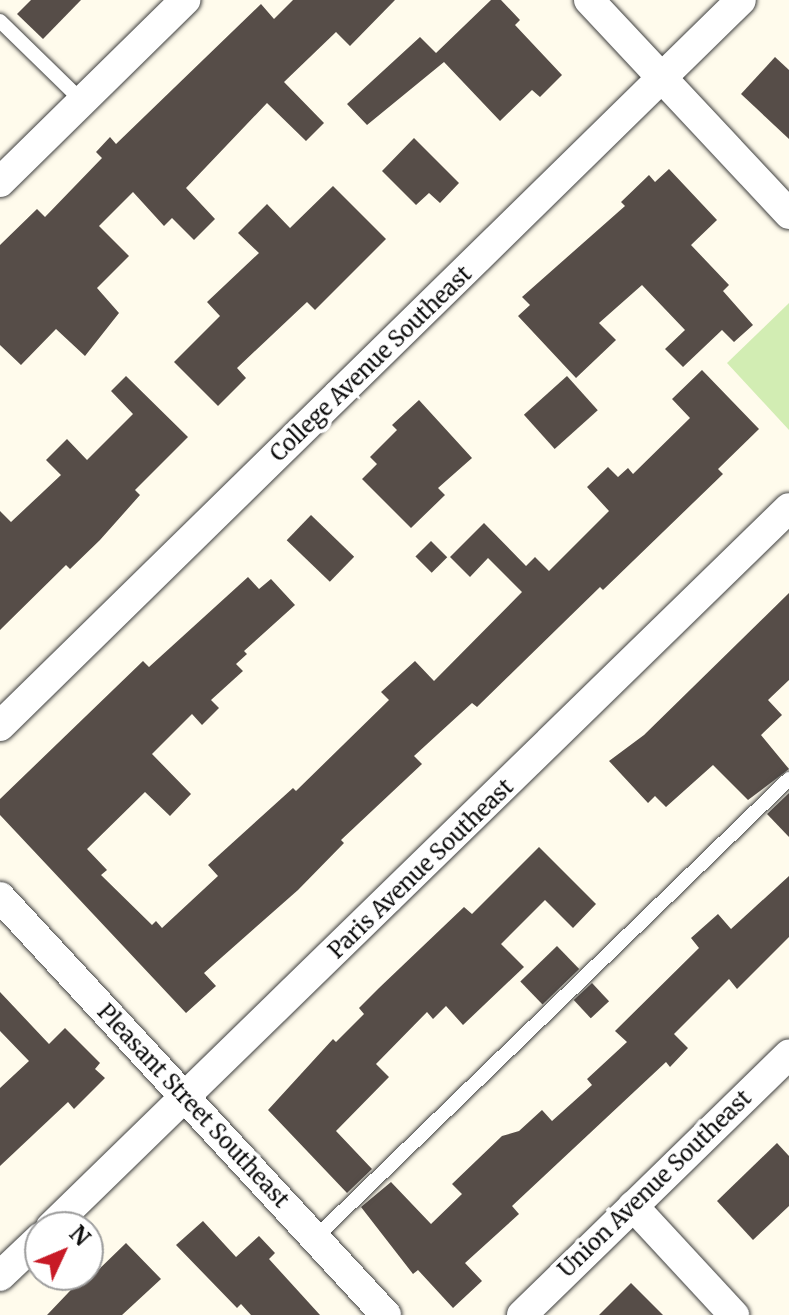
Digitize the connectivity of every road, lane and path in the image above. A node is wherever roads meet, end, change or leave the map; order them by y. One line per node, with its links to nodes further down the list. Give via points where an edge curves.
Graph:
1 (185, 0): 6 (street)
2 (589, 0): 5 (street)
3 (741, 0): 5 (street, College Avenue Southeast)
4 (0, 21): 6 (lane)
5 (663, 79): 8 (street); 10 (street, College Avenue Southeast)
6 (82, 101): 7 (street)
7 (0, 182)
8 (789, 214)
9 (789, 508): 14 (street, Paris Avenue Southeast)
10 (0, 726)
11 (789, 779): 17 (lane)
12 (0, 897): 14 (street, Pleasant Street Southeast)
13 (789, 1054): 15 (street, Union Avenue Southeast)
14 (186, 1098): 16 (street, Paris Avenue Southeast); 17 (street, Pleasant Street Southeast)
15 (633, 1206): 21 (street, Union Avenue Southeast); 22 (street)
16 (68, 1211)
17 (315, 1238): 20 (street, Pleasant Street Southeast)
18 (24, 1253): 19 (street)
19 (0, 1276)
20 (386, 1315)
21 (522, 1315)
22 (734, 1315)

